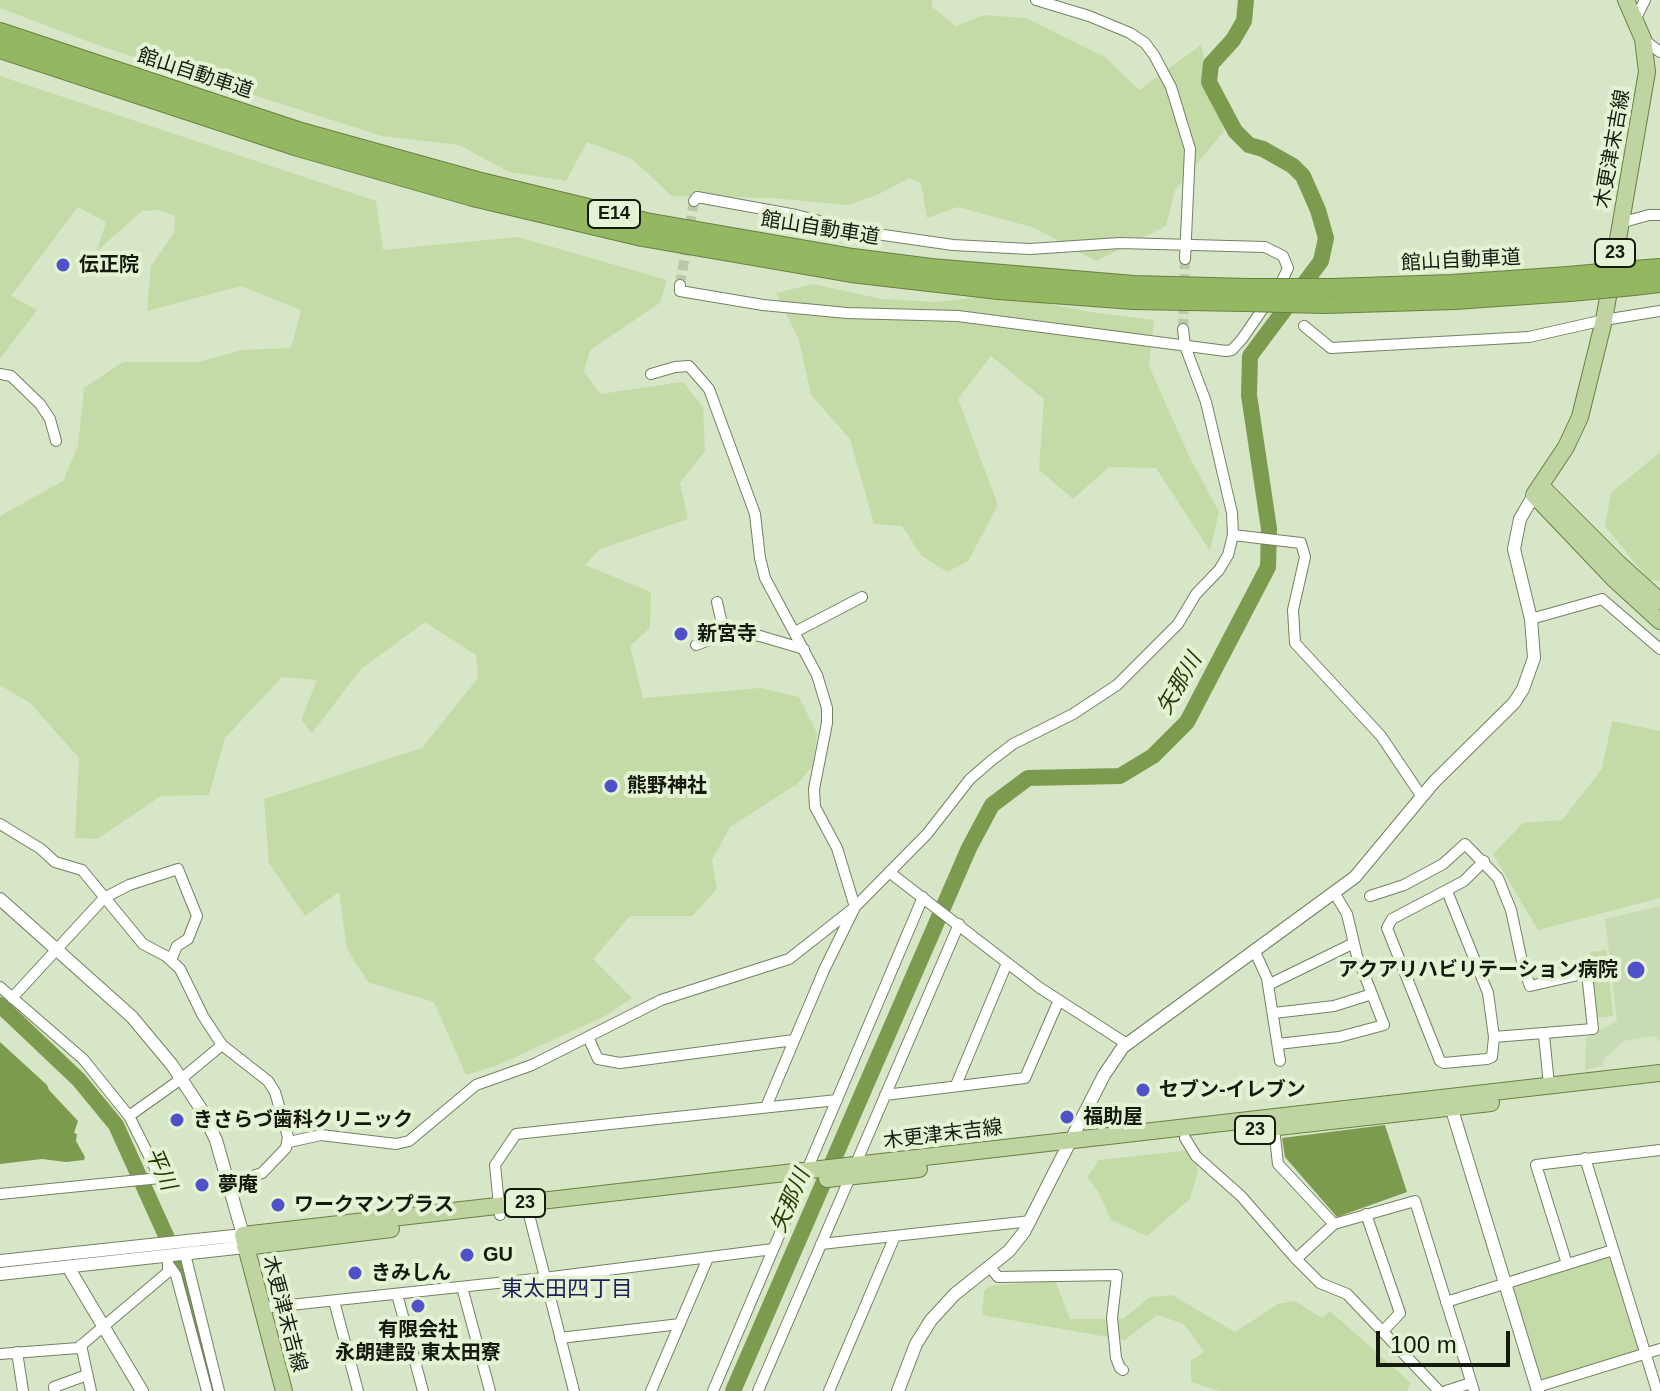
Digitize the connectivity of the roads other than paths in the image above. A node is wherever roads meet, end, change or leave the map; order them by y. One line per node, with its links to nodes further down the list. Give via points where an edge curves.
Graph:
1 (1036, 0): 12 (street, via 1130,33 1154,55 1171,87 1190,149)
2 (1626, 0): 4 (main road, 木更津末吉線 / 23)
3 (1645, 0): 4 (street)
4 (1634, 22): 6 (main road, 木更津末吉線 / 23)
5 (0, 32): 18 (highway, 館山自動車道 / E14, via 301,132 646,222 931,268)
6 (1643, 39): 8 (street); 11 (main road, 木更津末吉線 / 23, via 1647,72)
7 (0, 49): 18 (highway, 館山自動車道 / E14, via 298,147 473,197 642,237 851,273 999,290 1133,300)
8 (1660, 52)
9 (694, 201): 12 (street, via 697,197 953,245 1030,249)
10 (1660, 215): 11 (street)
11 (1620, 223): 20 (main road, 木更津末吉線 / 23)
12 (1183, 243): 13 (street); 23 (street, via 1265,247 1283,256 1288,268 1232,350)
13 (1185, 259)
14 (1660, 268): 15 (highway, 館山自動車道 / E14)
15 (1634, 278): 16 (highway, 館山自動車道 / E14); 18 (highway, 館山自動車道 / E14, bridge, via 1453,292)
16 (1660, 283)
17 (680, 285): 23 (street, via 680,291 763,305 958,316)
18 (1247, 295)
19 (1660, 311): 20 (street)
20 (1604, 320): 21 (street, via 1529,337 1331,348); 27 (main road, 木更津末吉線 / 23, via 1580,417)
21 (1304, 326)
22 (1183, 329): 23 (street)
23 (1185, 346): 28 (street, via 1206,402)
24 (0, 374): 26 (street, via 26,387 50,419)
25 (651, 374): 35 (street, via 689,366 709,389 755,514 765,578)
26 (56, 441)
27 (1537, 491): 30 (main road); 32 (street, via 1520,519 1514,549); 33 (main road, via 1614,579)
28 (1239, 536): 39 (street, via 1301,543 1305,557 1292,622 1295,643 1381,736); 42 (street, via 1159,645 1106,693 992,760)
29 (862, 597): 35 (street)
30 (1660, 601)
31 (717, 602): 34 (street, via 722,624)
32 (1531, 619): 38 (street, via 1602,599); 39 (street, via 1534,658 1523,689)
33 (1660, 621)
34 (731, 632): 36 (street); 37 (street)
35 (795, 632): 37 (street)
36 (696, 645)
37 (804, 649): 49 (street, via 827,708 815,807 837,848)
38 (1660, 649)
39 (1422, 797): 44 (street, via 1366,867)
40 (0, 824): 46 (street, via 55,862 82,870)
41 (1484, 861): 43 (street); 45 (street, via 1465,844 1443,864); 62 (street, via 1498,878 1511,910 1530,986 1587,973 1593,1029)
42 (889, 872): 48 (street); 49 (street)
43 (1447, 891): 64 (street, via 1488,993); 64 (street, via 1392,919 1387,928 1440,1061 1492,1057)
44 (1335, 894): 51 (street); 53 (street)
45 (1370, 896)
46 (104, 898): 52 (street); 54 (street, via 143,944); 54 (street, via 178,869 197,916)
47 (0, 899): 52 (street)
48 (926, 899): 50 (street); 76 (street)
49 (855, 907): 63 (street, via 789,959 661,1000); 65 (street)
50 (956, 922): 55 (street); 75 (street)
51 (1354, 943): 56 (street); 58 (street)
52 (57, 949): 59 (street); 71 (street, via 132,1017)
53 (1255, 952): 56 (street); 66 (street)
54 (171, 960): 68 (street)
55 (1007, 963): 60 (street); 73 (street)
56 (1268, 985): 61 (street)
57 (0, 987): 59 (street)
58 (1372, 994): 61 (street, via 1334,1006); 67 (street, via 1384,1025)
59 (12, 998): 79 (street, via 83,1059)
60 (1059, 1000): 66 (street); 73 (street, via 1025,1078)
61 (1274, 1013): 67 (street)
62 (1544, 1035): 64 (street); 74 (street)
63 (588, 1037): 65 (street, via 598,1059 620,1063); 82 (street, via 476,1085 409,1141 321,1135)
64 (1494, 1037)
65 (794, 1040): 78 (street)
66 (1127, 1044): 83 (street, via 1104,1075)
67 (1278, 1044): 69 (street)
68 (222, 1045): 71 (street); 82 (street, via 268,1081)
69 (1280, 1061)
70 (1660, 1073): 74 (main road, 木更津末吉線 / 23)
71 (181, 1079): 79 (street); 88 (street, via 216,1140)
72 (1660, 1082): 77 (main road, 木更津末吉線 / 23)
73 (956, 1085): 75 (street)
74 (1549, 1085): 77 (main road, 木更津末吉線 / 23)
75 (885, 1095): 86 (street)
76 (837, 1100): 78 (street); 87 (street)
77 (1450, 1103): 80 (main road, 木更津末吉線 / 23); 83 (main road, 木更津末吉線 / 23); 109 (street)
78 (766, 1107): 91 (street, via 516,1134 495,1165)
79 (129, 1116): 89 (street, via 160,1178)
80 (1274, 1128): 81 (main road, 木更津末吉線 / 23); 94 (street, via 1278,1164)
81 (1185, 1138): 83 (main road, 木更津末吉線 / 23); 102 (street, via 1196,1156 1241,1196)
82 (289, 1142): 88 (street, via 262,1173)
83 (1070, 1145): 86 (main road, 木更津末吉線 / 23); 93 (street)
84 (1660, 1151): 85 (street)
85 (1585, 1158): 99 (street); 104 (street, via 1535,1168)
86 (852, 1171): 87 (main road, 木更津末吉線 / 23); 97 (street)
87 (804, 1177): 90 (main road, 木更津末吉線 / 23); 98 (street)
88 (230, 1183): 96 (street)
89 (0, 1194)
90 (527, 1208): 91 (main road, 木更津末吉線 / 23); 108 (street)
91 (500, 1211): 96 (main road, 木更津末吉線 / 23)
92 (1366, 1214): 94 (street); 113 (street, via 1415,1201); 117 (street, via 1400,1313)
93 (1031, 1221): 95 (street); 106 (street)
94 (1334, 1224): 102 (street)
95 (895, 1236): 97 (street); 142 (street)
96 (244, 1241): 100 (street); 103 (street, via 170,1242); 114 (main road, 木更津末吉線)
97 (821, 1244): 141 (street)
98 (773, 1249): 101 (street); 140 (street)
99 (1613, 1250): 104 (street); 122 (street)
100 (175, 1257): 105 (street); 116 (street, via 168,1272); 132 (street); 133 (street)
101 (708, 1258): 108 (street); 115 (street)
102 (1296, 1259): 117 (street, via 1320,1283 1347,1294)
103 (0, 1261)
104 (1567, 1264): 109 (street)
105 (68, 1267): 107 (street); 116 (street)
106 (990, 1267): 124 (street, via 998,1277 1117,1275 1112,1318 1116,1358); 143 (street, via 931,1320)
107 (0, 1274)
108 (544, 1278): 110 (street); 118 (street)
109 (1505, 1283): 113 (street); 127 (street)
110 (462, 1287): 111 (street); 137 (street)
111 (397, 1294): 112 (street); 136 (street)
112 (334, 1301): 114 (street); 135 (street)
113 (1446, 1302): 126 (street)
114 (262, 1308): 134 (main road, 木更津末吉線)
115 (680, 1324): 118 (street); 139 (street)
116 (104, 1326): 119 (street); 131 (street)
117 (1384, 1330): 144 (street)
118 (560, 1338): 138 (street)
119 (81, 1345): 121 (street); 125 (street)
120 (1660, 1349): 122 (street)
121 (17, 1352): 123 (street); 128 (street)
122 (1646, 1353): 127 (street); 146 (street)
123 (0, 1354)
124 (1123, 1370)
125 (87, 1375): 129 (street, via 54,1387); 130 (street)
126 (1472, 1387): 145 (street)
127 (1538, 1389)
128 (23, 1391)
129 (55, 1391)
130 (91, 1391)
131 (142, 1391)
132 (207, 1391)
133 (219, 1391)
134 (284, 1391)
135 (358, 1391)
136 (423, 1391)
137 (490, 1391)
138 (574, 1391)
139 (651, 1391)
140 (713, 1391)
141 (758, 1391)
142 (829, 1391)
143 (898, 1391)
144 (1439, 1391)
145 (1446, 1391)
146 (1657, 1391)

